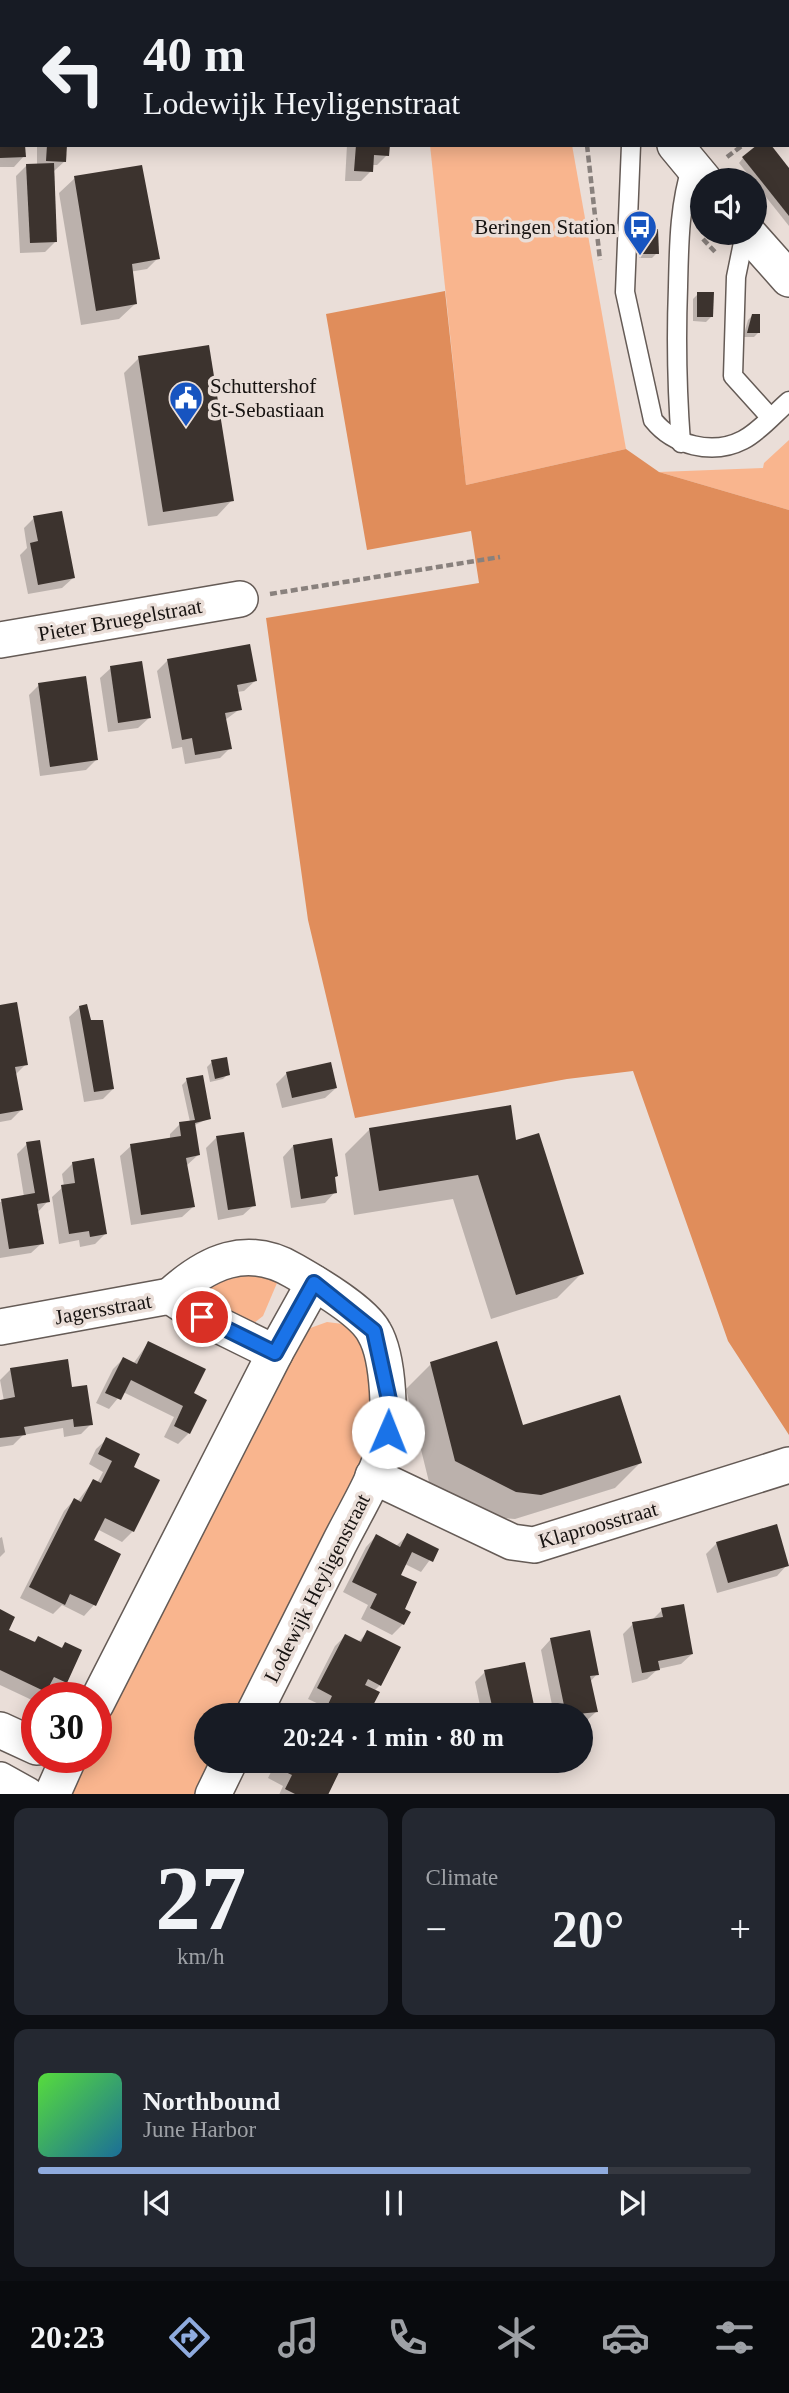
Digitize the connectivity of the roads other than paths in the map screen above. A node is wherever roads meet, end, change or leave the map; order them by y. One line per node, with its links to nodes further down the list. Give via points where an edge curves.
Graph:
1 (631, 147): 8 (lane, via 625,292 653,420 664,435)
2 (690, 164): 8 (lane, via 679,223 676,369)
3 (742, 245): 7 (lane, via 736,277 733,376)
4 (757, 245): 5 (street)
5 (789, 279)
6 (789, 401): 7 (lane)
7 (770, 417): 8 (lane, via 744,440 730,445)
8 (681, 443)
9 (240, 599): 10 (street, Pieter Bruegelstraat)
10 (0, 640)
11 (314, 1283): 12 (street, Lodewijk Heyligenstraat, via 282,1264 240,1256 202,1268); 14 (street); 16 (street, Lodewijk Heyligenstraat, via 374,1331 389,1400 383,1452)
12 (170, 1296): 13 (street, Jagersstraat); 14 (street, Jagersstraat)
13 (0, 1327)
14 (275, 1353): 17 (street)
15 (789, 1465): 16 (street, Klaproosstraat, via 534,1545 512,1542)
16 (373, 1476): 18 (street, Lodewijk Heyligenstraat)
17 (107, 1682)
18 (259, 1703)
19 (0, 1730): 20 (street)
20 (21, 1739)
21 (55, 1773): 25 (street)
22 (224, 1773): 26 (street)
23 (0, 1780): 24 (street)
24 (27, 1794)
25 (52, 1794)
26 (213, 1794)

